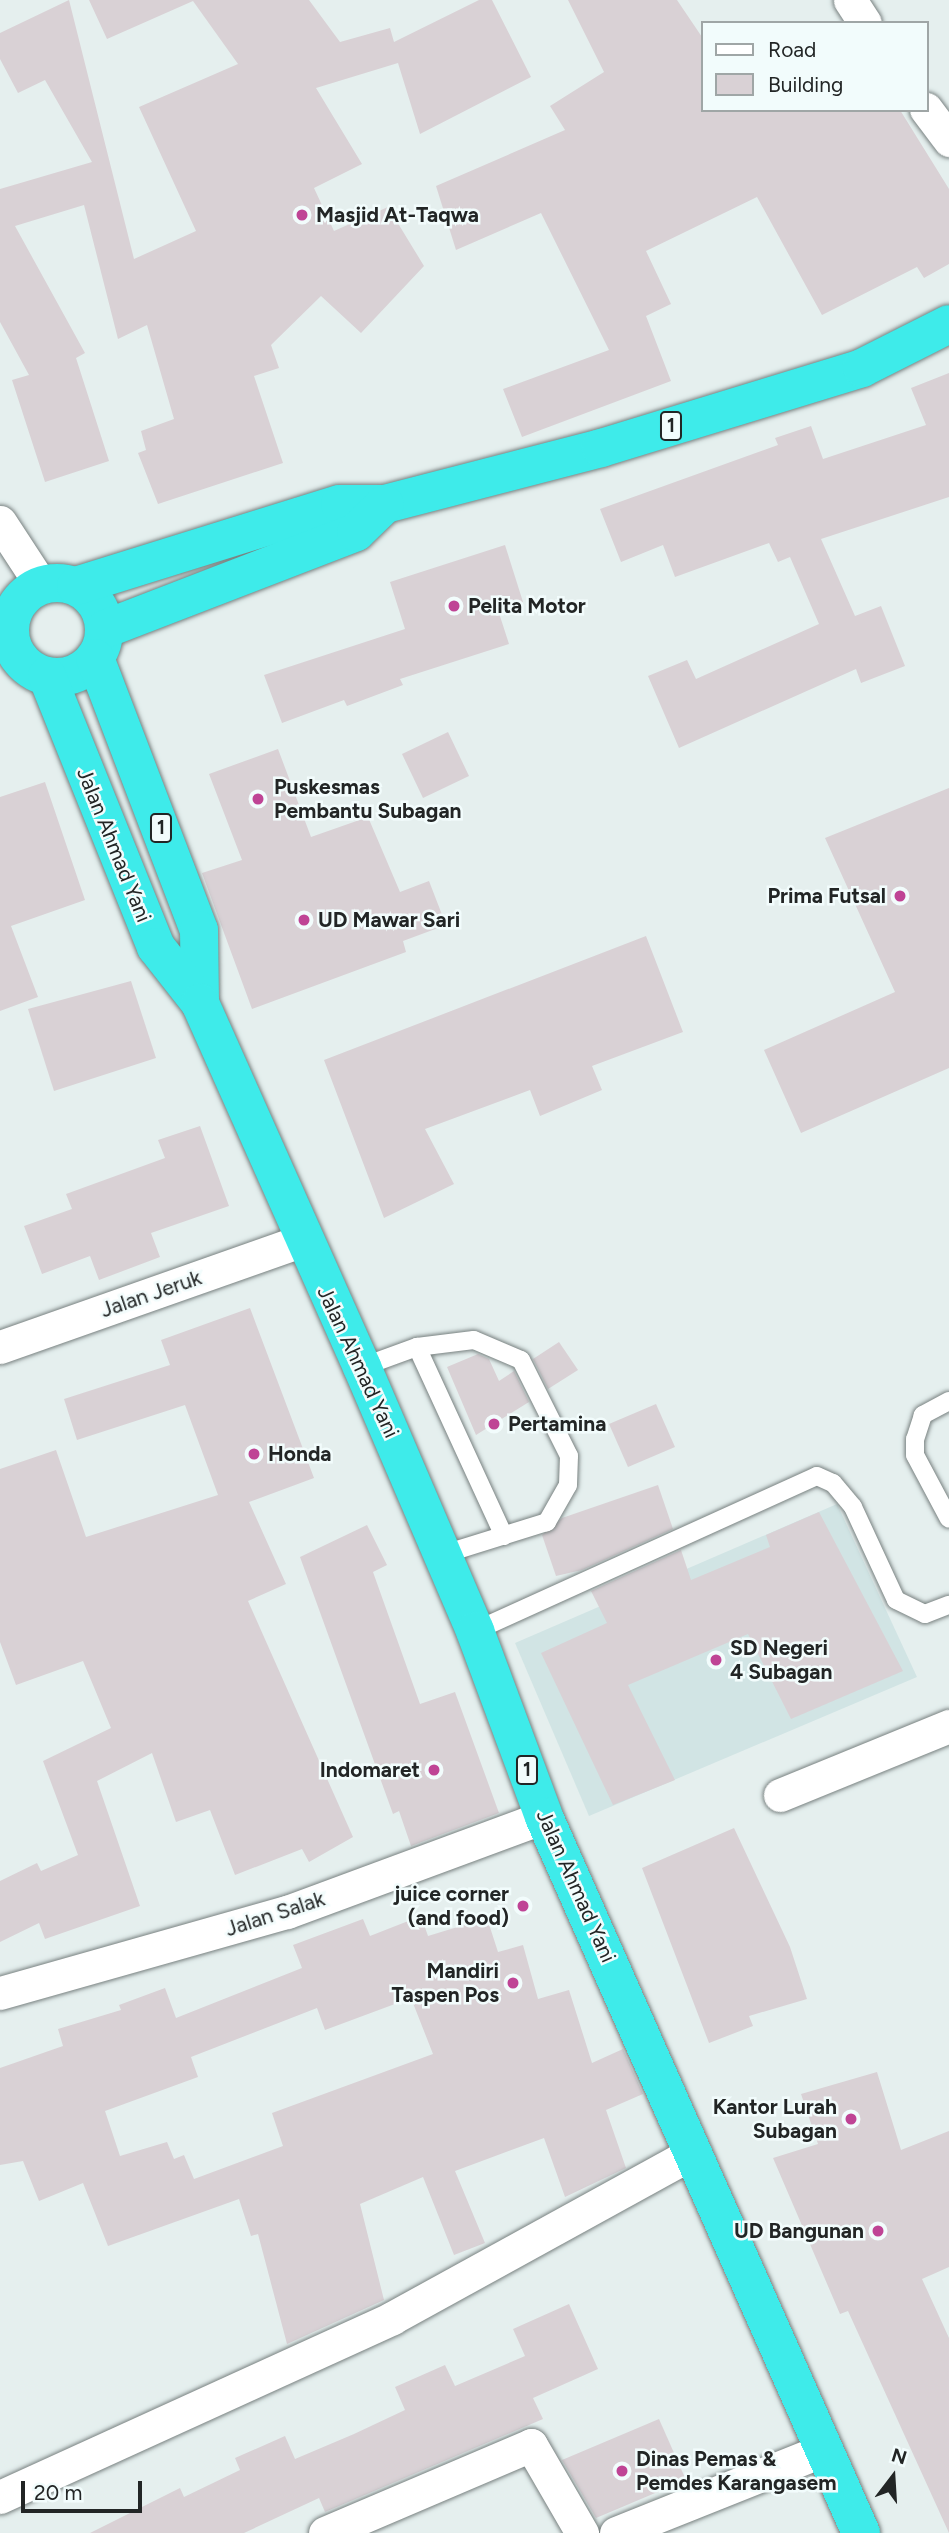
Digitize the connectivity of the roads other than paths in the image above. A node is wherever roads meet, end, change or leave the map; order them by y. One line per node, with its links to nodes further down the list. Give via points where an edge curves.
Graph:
1 (850, 0): 2 (street)
2 (864, 21)
3 (928, 112): 4 (street)
4 (949, 139)
5 (949, 324): 6 (highway, 1, via 862,368 601,447)
6 (385, 504): 8 (highway, 1, via 341,504); 10 (highway, 1, via 356,532)
7 (0, 522): 8 (street)
8 (59, 586): 9 (highway, 1, via 20,599); 10 (highway, via 97,604)
9 (5, 621): 11 (highway, 1, via 18,656)
10 (100, 644): 11 (highway, via 73,674); 12 (highway, Jalan Ahmad Yani / 1, via 199,930)
11 (47, 676): 12 (highway, Jalan Ahmad Yani / 1, via 156,947)
12 (200, 1003): 13 (highway, Jalan Ahmad Yani / 1)
13 (301, 1241): 14 (street, Jalan Jeruk); 16 (highway, Jalan Ahmad Yani / 1)
14 (0, 1347)
15 (418, 1347): 16 (lane); 19 (lane); 19 (lane, via 474,1340 521,1360 569,1456 568,1485 547,1521)
16 (362, 1367): 20 (highway, Jalan Ahmad Yani / 1)
17 (949, 1401): 18 (lane, via 923,1415 915,1455)
18 (949, 1519)
19 (504, 1536): 20 (lane)
20 (444, 1554): 22 (highway, Jalan Ahmad Yani / 1)
21 (949, 1605): 22 (lane, via 925,1614 897,1601 853,1507 833,1483 817,1476)
22 (475, 1631): 25 (highway, Jalan Ahmad Yani / 1)
23 (949, 1726): 24 (street)
24 (780, 1795)
25 (544, 1816): 26 (street, Jalan Salak, via 287,1912); 27 (highway, Jalan Ahmad Yani / 1)
26 (0, 1993)
27 (694, 2152): 28 (highway, Jalan Ahmad Yani / 1); 29 (street, via 391,2318)
28 (823, 2450): 32 (street); 33 (highway, Jalan Ahmad Yani / 1)
29 (0, 2497)
30 (325, 2533): 31 (street, via 531,2445)
31 (582, 2533)
32 (616, 2533)
33 (862, 2533)

